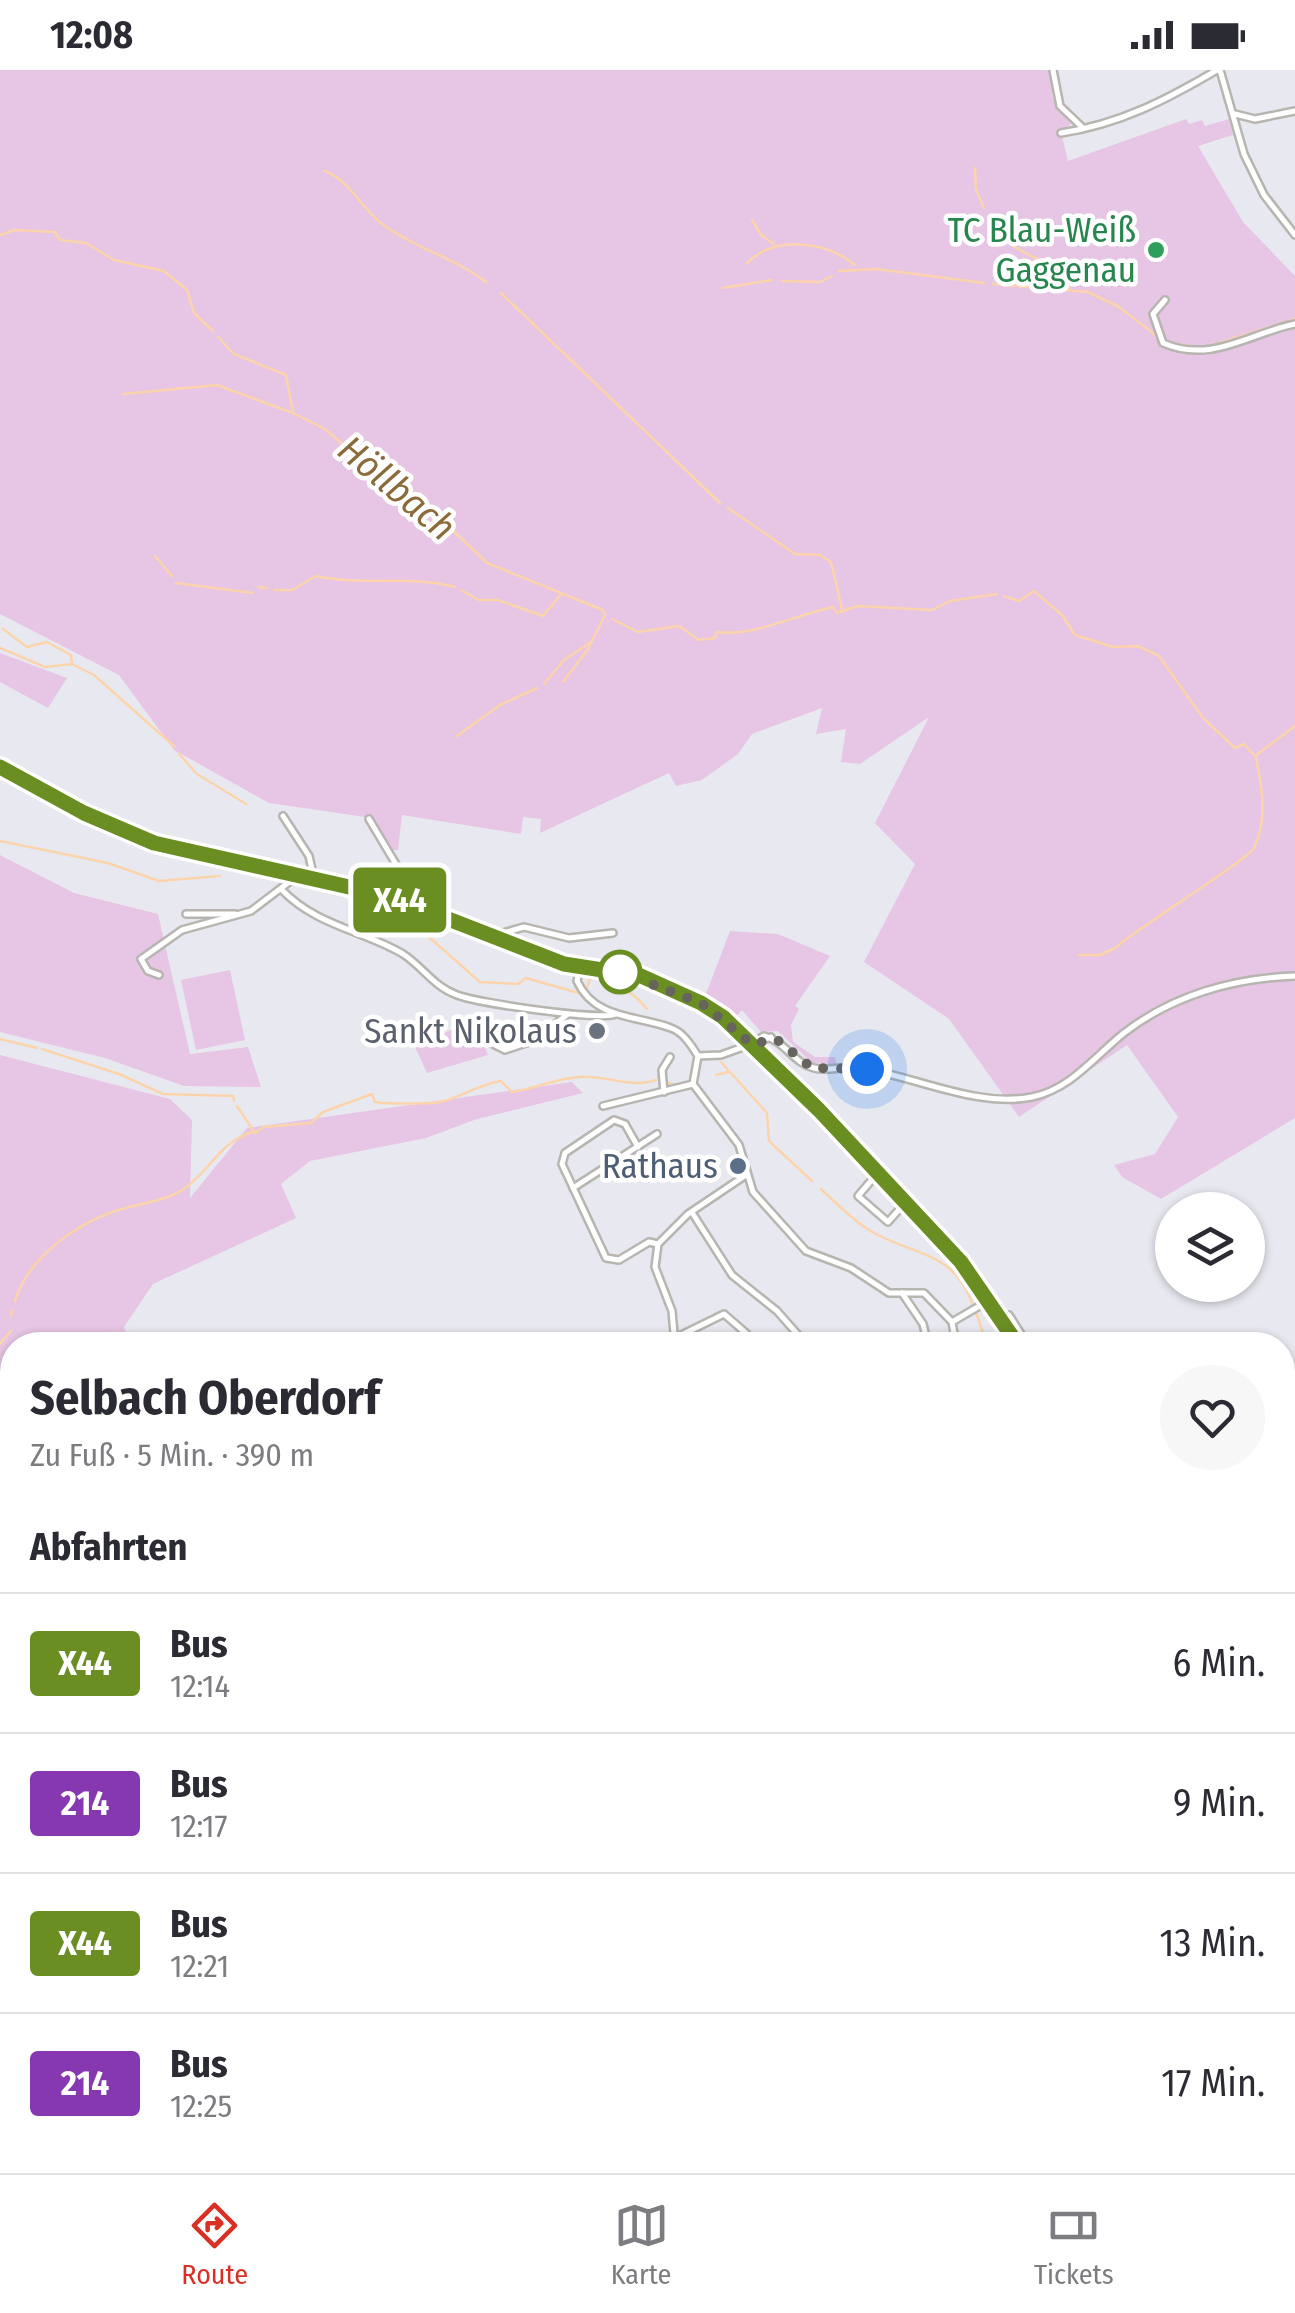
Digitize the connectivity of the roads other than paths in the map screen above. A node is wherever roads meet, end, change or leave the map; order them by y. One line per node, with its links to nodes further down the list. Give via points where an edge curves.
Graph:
1 (1053, 70): 5 (street, via 1060,106)
2 (1219, 70): 4 (street); 5 (street, via 1153,108)
3 (1295, 110): 4 (street, via 1255,119)
4 (1233, 114): 7 (street, via 1264,195)
5 (1082, 128): 6 (street)
6 (1061, 133)
7 (1295, 235)
8 (1165, 300): 9 (street, via 1153,314 1164,343 1176,348 1210,350)
9 (1295, 324)
10 (0, 767): 13 (main road, via 154,843)
11 (283, 816): 14 (street)
12 (368, 819): 18 (street, via 403,876)
13 (299, 874): 14 (main road); 15 (street)
14 (314, 878): 18 (main road)
15 (282, 890): 17 (street); 24 (street, via 320,920 398,952 435,984 469,998)
16 (186, 914): 17 (street)
17 (243, 914): 22 (street, via 182,930 141,959)
18 (453, 917): 20 (main road)
19 (613, 933): 20 (street, via 569,938 524,927)
20 (496, 935): 21 (main road)
21 (580, 968): 25 (street, via 582,992); 27 (main road, via 658,984 723,1017)
22 (159, 975)
23 (1295, 976): 27 (street, via 1228,984 1185,998 1126,1031 1066,1084 1026,1098 855,1067 812,1068 771,1038)
24 (568, 1014): 25 (street); 26 (street, via 535,1040 505,1050)
25 (616, 1014): 28 (street, via 672,1028)
26 (473, 1026)
27 (752, 1044): 28 (street); 36 (main road)
28 (698, 1056): 30 (street)
29 (670, 1057): 31 (street, via 662,1070)
30 (693, 1084): 31 (street); 35 (street, via 739,1144)
31 (664, 1092): 32 (street)
32 (603, 1106)
33 (656, 1134): 34 (street)
34 (638, 1147): 37 (street); 37 (street, via 625,1124 614,1120 564,1156)
35 (746, 1175): 39 (street); 41 (street, via 806,1251)
36 (876, 1175): 38 (main road); 38 (street, via 858,1196 888,1222)
37 (573, 1188): 40 (street, via 606,1258 620,1260 649,1242)
38 (904, 1204): 42 (main road)
39 (692, 1214): 40 (street); 48 (street, via 732,1275)
40 (658, 1244): 45 (street, via 655,1267)
41 (902, 1293): 44 (street, via 924,1293); 49 (street)
42 (991, 1299): 43 (main road); 44 (street)
43 (1002, 1316): 51 (main road); 52 (street, via 1009,1315)
44 (952, 1322): 50 (street)
45 (673, 1332)
46 (692, 1332): 47 (street, via 724,1314)
47 (744, 1332)
48 (797, 1332)
49 (925, 1332)
50 (954, 1332)
51 (1011, 1332)
52 (1020, 1332)

